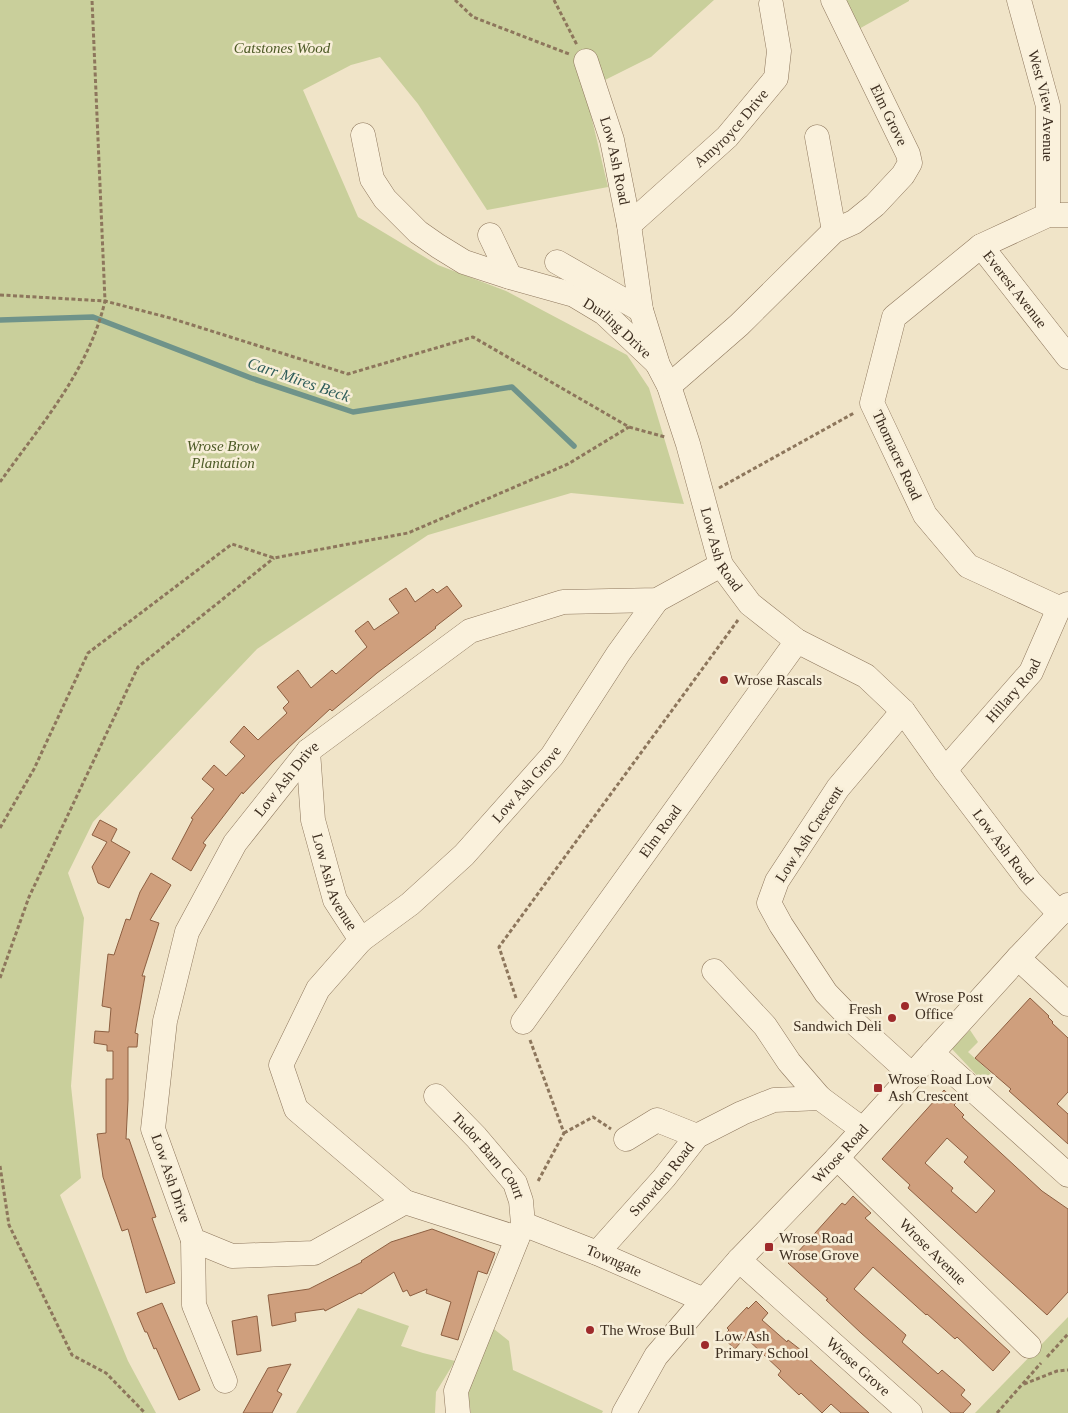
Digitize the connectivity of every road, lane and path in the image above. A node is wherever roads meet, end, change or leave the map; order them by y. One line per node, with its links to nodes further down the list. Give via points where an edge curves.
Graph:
1 (92, 0): 18 (path)
2 (455, 0): 7 (path, via 473,17)
3 (554, 0): 7 (path)
4 (833, 0): 12 (street, Elm Grove, via 910,163 875,205 854,222)
5 (1019, 0): 10 (street, West View Avenue, via 1048,106)
6 (771, 4): 11 (street, Amyroyce Drive, via 779,51 776,78 727,137)
7 (586, 61): 11 (street, Low Ash Road, via 612,140)
8 (363, 134): 16 (street, Durling Drive, via 372,178 385,199 418,232 464,262)
9 (817, 137): 12 (street)
10 (1058, 215): 14 (street, Thornacre Road)
11 (629, 226): 19 (street, Low Ash Road)
12 (834, 231): 22 (street, Elm Grove, via 740,325)
13 (490, 235): 16 (street)
14 (981, 246): 20 (street, Everest Avenue); 23 (street, Thornacre Road, via 894,317)
15 (557, 262): 19 (street)
16 (510, 277): 21 (street, Durling Drive, via 574,295 604,313)
17 (0, 295): 18 (path)
18 (105, 301): 24 (path, via 348,374 473,337); 26 (path, via 74,378)
19 (641, 310): 21 (street, Low Ash Road)
20 (1068, 357)
21 (658, 365): 22 (street, Low Ash Road)
22 (669, 386): 25 (street, Low Ash Road)
23 (872, 403): 27 (path); 31 (street, Thornacre Road, via 925,515 968,566)
24 (629, 427): 25 (path); 28 (path, via 568,464 408,533)
25 (688, 444): 27 (street, Low Ash Road)
26 (0, 482)
27 (703, 496): 29 (street, Low Ash Road)
28 (274, 558): 36 (path, via 232,544 88,653 34,769); 41 (path, via 138,667 29,897)
29 (721, 565): 30 (street, Low Ash Drive); 32 (street, Low Ash Road, via 750,604)
30 (657, 600): 34 (street, Low Ash Drive, via 563,602 470,631); 38 (street, Low Ash Grove, via 552,756 464,855 410,904)
31 (1064, 606): 35 (street, Hillary Road, via 1031,672)
32 (797, 641): 33 (street, Low Ash Road, via 866,676); 43 (street, Elm Road)
33 (903, 711): 35 (street, Low Ash Road); 45 (street, Low Ash Crescent, via 838,788 777,881 769,903 826,993)
34 (308, 752): 38 (street, Low Ash Avenue, via 313,820 335,900); 57 (street, Low Ash Drive, via 235,842 187,932 165,1021 153,1129)
35 (945, 770): 37 (street, Low Ash Road, via 1030,882)
36 (0, 828)
37 (1064, 910): 39 (street, Wrose Road)
38 (361, 940): 55 (street, Low Ash Avenue, via 318,989 281,1065 296,1109)
39 (1018, 958): 42 (street); 44 (street, Wrose Road)
40 (714, 971): 47 (street, via 765,1026 789,1062)
41 (0, 978)
42 (1068, 1004)
43 (523, 1022)
44 (932, 1053): 45 (street, Wrose Road); 54 (street)
45 (912, 1075): 48 (street, Wrose Road)
46 (436, 1096): 56 (street, Tudor Barn Court, via 515,1183 522,1201)
47 (820, 1098): 48 (street); 50 (street, Snowden Road, via 774,1100)
48 (862, 1129): 52 (street, Wrose Road)
49 (564, 1133): 51 (path, via 593,1117)
50 (697, 1136): 51 (street, via 657,1120); 58 (street, Snowden Road)
51 (626, 1139)
52 (837, 1158): 59 (street, Wrose Road); 62 (street, Wrose Avenue)
53 (0, 1166): 66 (path, via 9,1224 72,1354 106,1373)
54 (1068, 1175)
55 (405, 1202): 56 (street); 57 (street, Low Ash Drive, via 314,1253 232,1256)
56 (520, 1231): 58 (street, Towngate); 67 (street, via 456,1390)
57 (193, 1240): 64 (street, Low Ash Drive, via 194,1305)
58 (597, 1253): 60 (street, Towngate)
59 (739, 1260): 60 (street, Wrose Road); 69 (street, Wrose Grove)
60 (704, 1300): 68 (street, Wrose Road, via 656,1356)
61 (1068, 1334): 65 (path)
62 (1029, 1346)
63 (1068, 1370): 65 (path, via 1056,1371)
64 (225, 1381)
65 (1022, 1384): 70 (path)
66 (144, 1413)
67 (458, 1413)
68 (624, 1413)
69 (910, 1413)
70 (997, 1413)

